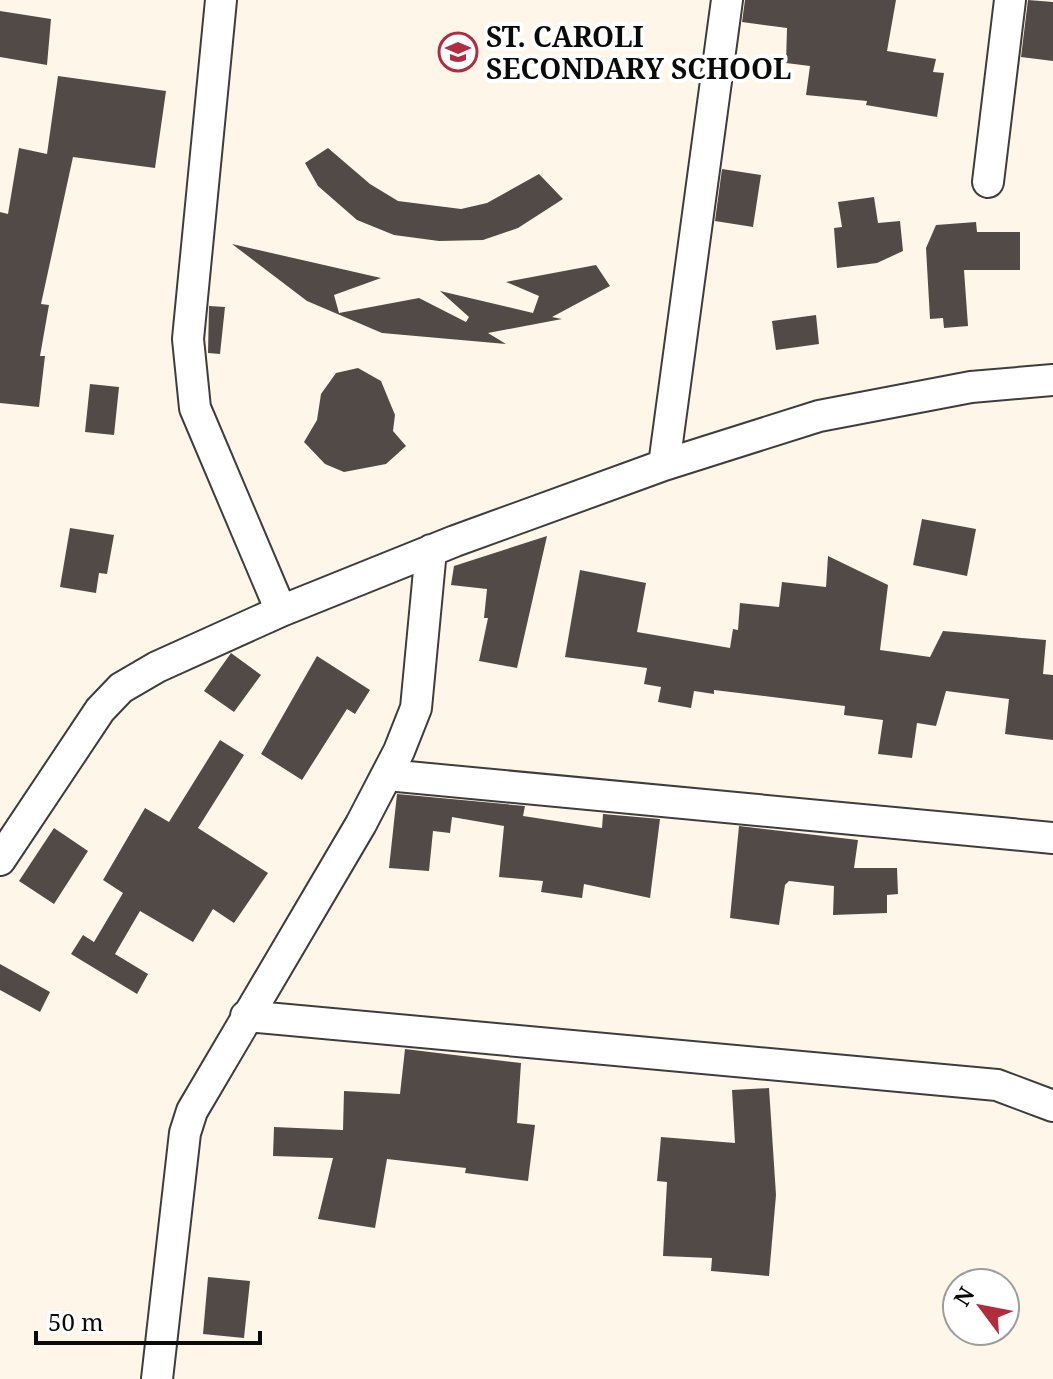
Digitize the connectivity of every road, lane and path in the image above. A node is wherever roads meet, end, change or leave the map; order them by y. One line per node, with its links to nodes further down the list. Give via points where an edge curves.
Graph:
1 (221, 0): 8 (street, via 188,339 190,371 195,408)
2 (727, 0): 6 (street)
3 (1010, 0): 4 (street)
4 (988, 182)
5 (1053, 380): 6 (street, via 971,387 819,416)
6 (664, 465): 7 (street)
7 (431, 550): 8 (street); 9 (street, via 416,708)
8 (281, 611): 11 (street, via 121,688 81,734)
9 (387, 775): 10 (street); 12 (street)
10 (1053, 838)
11 (0, 860)
12 (246, 1016): 13 (street, via 997,1085); 14 (street, via 185,1133)
13 (1053, 1106)
14 (157, 1379)

